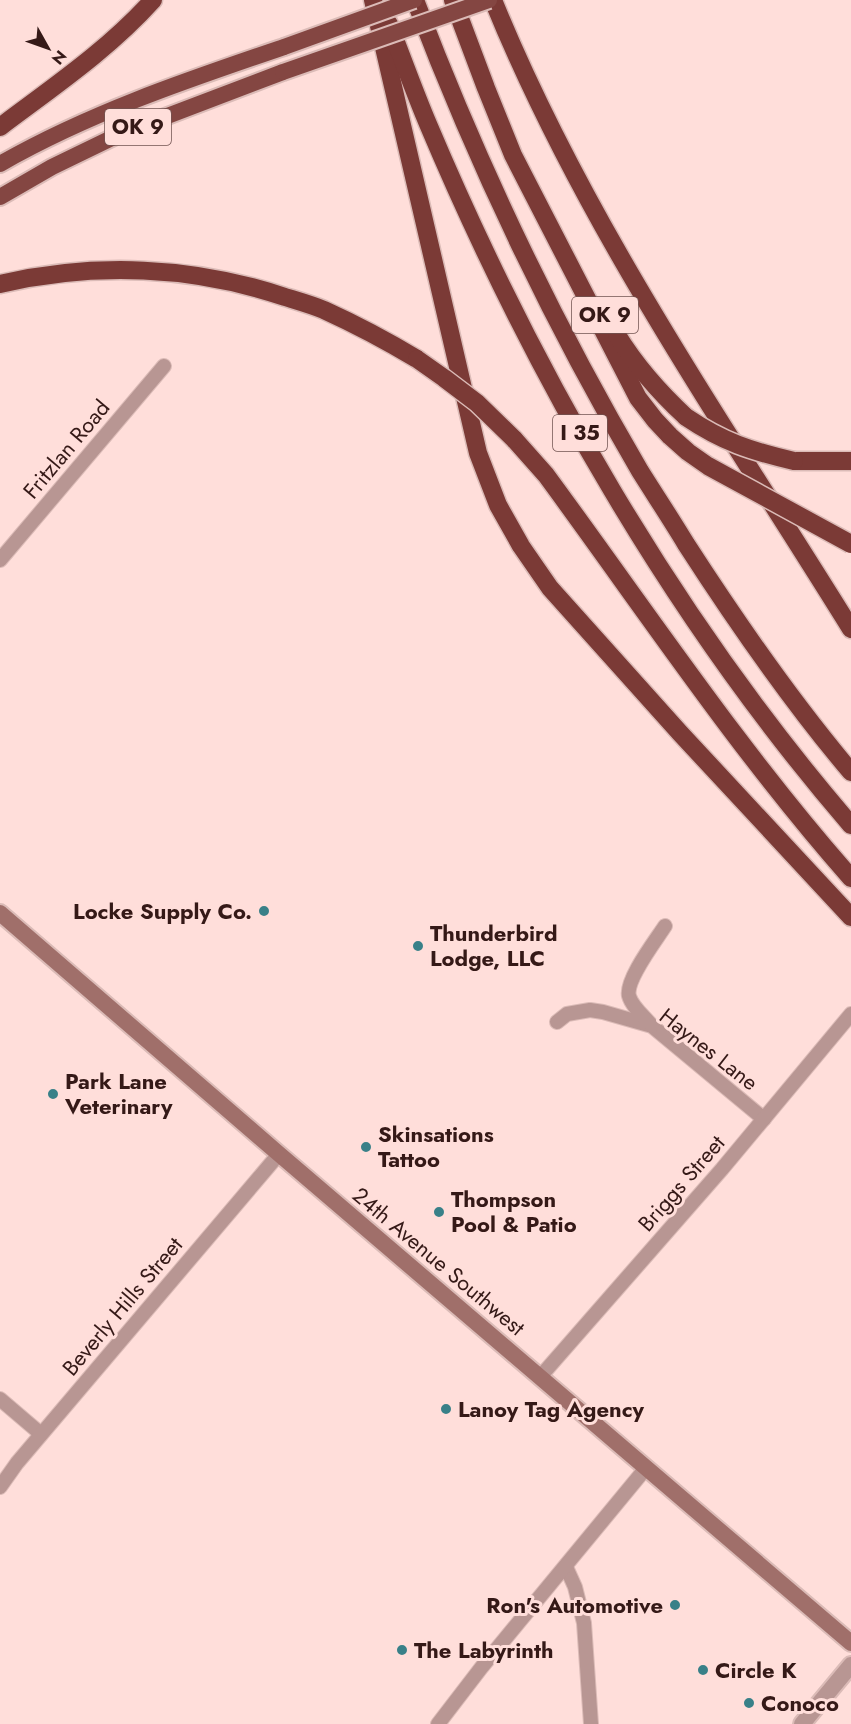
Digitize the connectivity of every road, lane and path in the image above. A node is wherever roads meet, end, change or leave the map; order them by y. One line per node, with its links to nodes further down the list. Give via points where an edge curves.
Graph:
1 (153, 0): 7 (highway, via 108,45)
2 (374, 0): 21 (highway, via 478,453 498,505 550,588)
3 (379, 0): 18 (highway, I 35, via 469,217 513,310 606,480 715,648)
4 (414, 0): 8 (highway, bridge, via 124,105); 17 (highway, I 35, via 475,149 523,251 641,472 721,597)
5 (453, 0): 10 (highway, OK 9, via 508,144)
6 (491, 0): 9 (highway, OK 9, bridge, via 120,134); 16 (highway, via 557,142 617,252)
7 (0, 127)
8 (0, 164)
9 (0, 197)
10 (547, 221): 13 (highway, OK 9, bridge, via 627,351 686,417 728,442 763,454 794,461); 14 (highway, bridge, via 638,398 670,436 708,466)
11 (0, 284): 19 (highway, bridge, via 70,272 118,269 213,278 322,309 417,359 477,403 546,475 718,714)
12 (164, 366): 15 (street, Fritzlan Road)
13 (851, 461)
14 (851, 543)
15 (0, 560)
16 (851, 629)
17 (851, 772)
18 (851, 825)
19 (851, 878)
20 (0, 912): 27 (main road, 24th Avenue Southwest)
21 (851, 917)
22 (664, 926): 25 (street, via 633,975 628,994)
23 (851, 1014): 26 (street, Briggs Street)
24 (557, 1022): 25 (street, Haynes Lane, via 567,1014 590,1010)
25 (652, 1026): 26 (street, Haynes Lane)
26 (764, 1119): 28 (street, Briggs Street)
27 (279, 1154): 28 (main road, 24th Avenue Southwest); 30 (street, Beverly Hills Street)
28 (540, 1377): 31 (main road, 24th Avenue Southwest)
29 (0, 1399): 30 (street)
30 (41, 1434): 32 (street, Beverly Hills Street)
31 (646, 1468): 33 (street); 34 (main road, 24th Avenue Southwest)
32 (0, 1487)
33 (566, 1567): 36 (street); 37 (street, via 584,1623)
34 (851, 1643)
35 (851, 1665): 38 (street)
36 (438, 1724)
37 (591, 1724)
38 (802, 1724)

